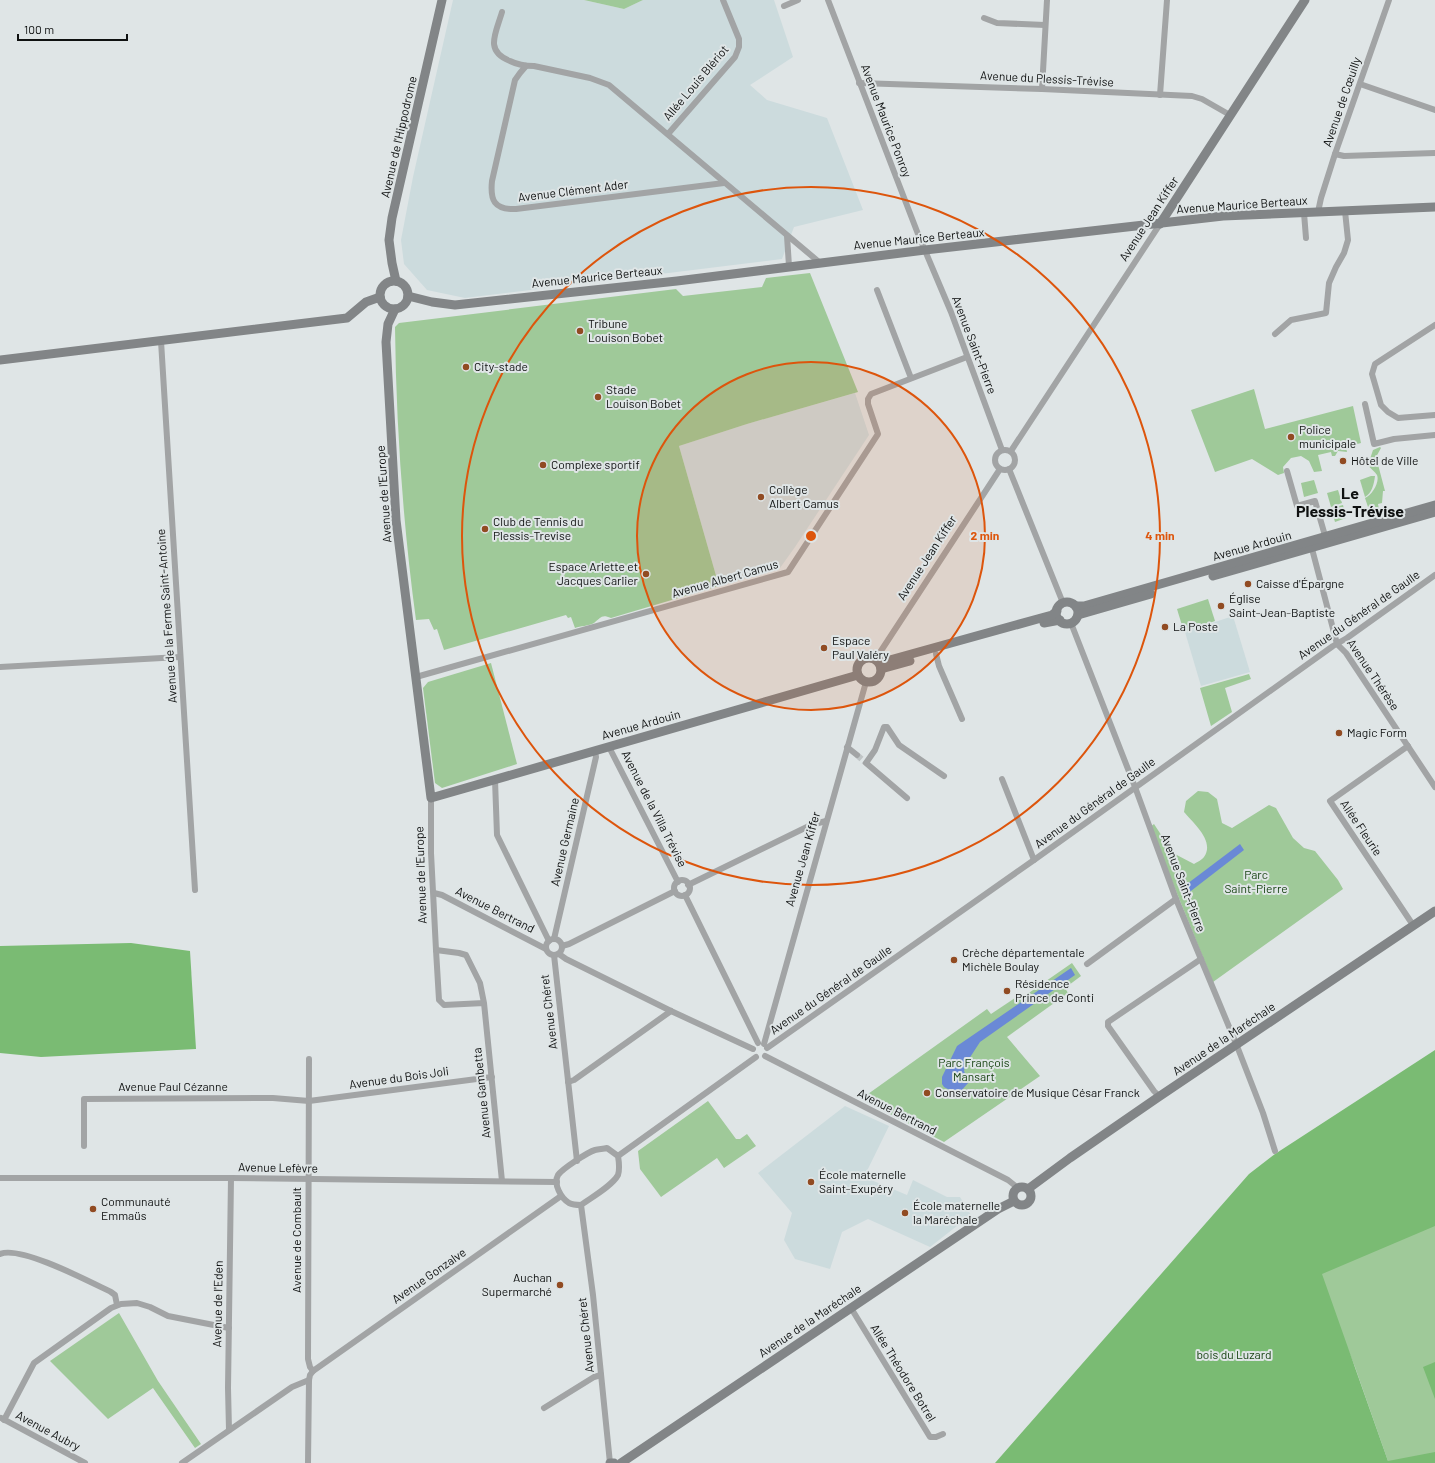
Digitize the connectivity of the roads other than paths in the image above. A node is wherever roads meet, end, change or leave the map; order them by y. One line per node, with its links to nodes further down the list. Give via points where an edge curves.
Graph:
1 (442, 0): 34 (street, Avenue de l'Hippodrome, via 392,218 389,240)
2 (723, 0): 20 (street, Allée Louis Blériot, via 739,39 735,57)
3 (798, 0): 9 (street)
4 (828, 0): 14 (street, Avenue Maurice Ponroy)
5 (1047, 0): 12 (street)
6 (1167, 0): 17 (street)
7 (1306, 0): 19 (street, Avenue Jean Kiffer)
8 (1389, 0): 15 (street, Avenue de Cœuilly)
9 (784, 6)
10 (502, 12): 13 (street, via 494,38 497,54)
11 (984, 18): 12 (street, via 997,24)
12 (1045, 25): 16 (street)
13 (526, 66): 20 (street, via 604,82); 23 (street, Avenue Clément Ader, via 515,80 492,180 493,201 503,209)
14 (859, 83): 16 (street, Avenue du Plessis-Trévise); 31 (street, Avenue Maurice Ponroy)
15 (1360, 84): 18 (street); 22 (street, Avenue de Cœuilly)
16 (1042, 89): 17 (street, Avenue du Plessis-Trévise)
17 (1160, 95): 19 (street, Avenue du Plessis-Trévise, via 1192,96)
18 (1435, 110)
19 (1230, 115): 28 (street, Avenue Jean Kiffer)
20 (668, 134): 23 (street)
21 (1435, 153): 22 (street, via 1344,156)
22 (1335, 154): 26 (street, Avenue de Cœuilly)
23 (724, 183): 29 (street)
24 (1435, 207): 25 (street, Avenue Maurice Berteaux)
25 (1345, 211): 26 (street, Avenue Maurice Berteaux); 40 (street, via 1348,240 1329,282 1326,313 1291,320)
26 (1318, 212): 27 (street, Avenue Maurice Berteaux)
27 (1304, 213): 28 (street, Avenue Maurice Berteaux, via 1224,216); 30 (street)
28 (1160, 224): 31 (street, Avenue Maurice Berteaux); 49 (street, Avenue Jean Kiffer)
29 (788, 236): 32 (street); 33 (street)
30 (1306, 238)
31 (925, 250): 32 (street, Avenue Maurice Berteaux); 42 (street, Avenue Saint-Pierre)
32 (819, 262): 33 (street, Avenue Maurice Berteaux)
33 (790, 266): 36 (street, Avenue Maurice Berteaux, via 455,305)
34 (396, 281): 36 (street, via 406,288); 37 (street, via 384,285)
35 (877, 290): 44 (street)
36 (408, 296): 38 (street, via 402,306)
37 (380, 297): 38 (street, via 387,307); 41 (street, via 366,302 347,318)
38 (395, 309): 68 (street, Avenue de l'Europe, via 388,324 386,342 396,514)
39 (1435, 325): 46 (street, via 1375,364 1372,374 1380,405 1388,412 1398,418)
40 (1275, 334)
41 (161, 341): 43 (street); 64 (street, Avenue de la Ferme Saint-Antoine)
42 (967, 357): 44 (street, Avenue Albert Camus); 48 (street, Avenue Saint-Pierre)
43 (0, 360)
44 (910, 378): 68 (street, Avenue Albert Camus, via 871,394 868,404 878,434 788,572)
45 (1365, 404): 47 (street, via 1374,444)
46 (1435, 415)
47 (1435, 435)
48 (1002, 450): 49 (street); 50 (street, via 995,458)
49 (1011, 451): 51 (street, via 1016,460)
50 (1000, 468): 51 (street); 65 (street, Avenue Jean Kiffer, via 929,578)
51 (1009, 469): 58 (street)
52 (1287, 471): 55 (street, via 1297,506 1315,501)
53 (1435, 505): 55 (street, Avenue Ardouin)
54 (1435, 512): 55 (street, Avenue Ardouin)
55 (1326, 540): 56 (street, Avenue Ardouin)
56 (1311, 544): 59 (street, Avenue Ardouin, via 1136,591 1084,606); 62 (street, Avenue Thérèse)
57 (1435, 575): 62 (street, Avenue du Général de Gaulle)
58 (1060, 607): 59 (street, via 1070,602); 60 (street); 65 (street, via 1052,615)
59 (1077, 611): 61 (street, via 1076,619)
60 (1060, 620): 61 (street); 63 (street)
61 (1071, 623): 80 (street, Avenue Saint-Pierre)
62 (1337, 644): 71 (street, Avenue Thérèse, via 1346,653); 80 (street, Avenue du Général de Gaulle)
63 (936, 654): 65 (street); 70 (street)
64 (180, 658): 66 (street); 87 (street, Avenue de la Ferme Saint-Antoine)
65 (878, 664): 67 (street, via 867,658 861,662); 69 (street, via 880,673 876,680)
66 (0, 667)
67 (858, 675): 69 (street); 72 (street, Avenue Ardouin)
68 (416, 677): 81 (street, Avenue de l'Europe)
69 (866, 682): 73 (street, Avenue Jean Kiffer)
70 (962, 719)
71 (1408, 746): 79 (street, Avenue Thérèse); 93 (street, Allée Fleurie, via 1330,801)
72 (609, 747): 74 (street, Avenue Ardouin); 85 (street, Avenue de la Villa Trévise)
73 (847, 747): 75 (street); 83 (street, Avenue Jean Kiffer)
74 (594, 751): 78 (street, Avenue Ardouin); 94 (street, Avenue Germaine, via 596,757)
75 (857, 755)
76 (944, 776): 82 (street, via 899,745 890,729 884,727 875,750 866,763)
77 (1002, 779): 84 (street)
78 (495, 780): 81 (street, Avenue Ardouin); 94 (street, via 497,835)
79 (1435, 787)
80 (1135, 788): 84 (street, Avenue du Général de Gaulle); 91 (street, Avenue Saint-Pierre)
81 (431, 798): 89 (street, Avenue de l'Europe)
82 (907, 798)
83 (826, 822): 86 (street, via 811,825); 103 (street, Avenue Jean Kiffer)
84 (1034, 860): 103 (street, Avenue du Général de Gaulle)
85 (678, 882): 86 (street); 88 (street)
86 (688, 884): 90 (street, via 690,888)
87 (195, 890)
88 (675, 891): 90 (street, via 677,895); 95 (street)
89 (434, 893): 96 (street, Avenue Bertrand); 97 (street, Avenue de l'Europe)
90 (686, 895): 103 (street)
91 (1176, 899): 99 (street, Avenue Saint-Pierre); 100 (street)
92 (1435, 911): 93 (street, Avenue de la Maréchale)
93 (1413, 926): 104 (street, Avenue de la Maréchale)
94 (551, 940): 95 (street, via 559,941); 96 (street)
95 (562, 946): 98 (street)
96 (546, 948): 98 (street, via 549,953)
97 (436, 950): 101 (street, Avenue Gambetta, via 466,955 480,983); 101 (street, Avenue de l'Europe, via 439,1000 444,1005)
98 (556, 955): 102 (street); 110 (street, Avenue Chéret)
99 (1201, 959): 104 (street, Avenue Saint-Pierre); 111 (street, via 1108,1022 1108,1026)
100 (1087, 964)
101 (484, 1003): 109 (street, Avenue Gambetta)
102 (671, 1011): 105 (street); 110 (street)
103 (763, 1045): 105 (street); 106 (street, via 767,1052)
104 (1237, 1046): 111 (street, Avenue de la Maréchale); 114 (street, Avenue Saint-Pierre)
105 (753, 1049): 107 (street)
106 (765, 1056): 107 (street); 122 (street, Avenue Bertrand, via 1008,1180)
107 (756, 1057): 115 (street)
108 (309, 1059): 112 (street, Avenue de Combault)
109 (492, 1077): 112 (street, Avenue du Bois Joli); 120 (street, Avenue Gambetta)
110 (568, 1082): 116 (street, Avenue Chéret)
111 (1160, 1097): 123 (street, Avenue de la Maréchale)
112 (309, 1101): 113 (street, Avenue Paul Cézanne, via 273,1098 84,1099); 119 (street, Avenue de Combault)
113 (84, 1146)
114 (1275, 1151)
115 (618, 1156): 116 (street, via 607,1148 590,1152); 126 (street, via 618,1174 612,1182)
116 (577, 1161): 121 (street, via 558,1175)
117 (0, 1178): 118 (street, Avenue Lefèvre)
118 (231, 1178): 119 (street, Avenue Lefèvre); 130 (street, Avenue de l'Eden)
119 (309, 1179): 120 (street, Avenue Lefèvre); 132 (street, Avenue de Combault, via 308,1359)
120 (502, 1181): 121 (street, Avenue Lefèvre)
121 (556, 1182): 124 (street)
122 (1018, 1188): 123 (street); 125 (street, via 1014,1192)
123 (1028, 1190): 125 (street, via 1031,1196 1028,1204 1020,1206)
124 (561, 1196): 126 (street, via 569,1203); 132 (street, Avenue Gonzalve)
125 (1014, 1201): 129 (street, Avenue de la Maréchale, via 998,1209)
126 (581, 1205): 131 (street, Avenue Chéret)
127 (0, 1254): 128 (street, via 8,1252 50,1264 111,1292 115,1295)
128 (117, 1306): 130 (street, via 137,1303 168,1316); 134 (street, via 34,1363)
129 (851, 1308): 136 (street, Allée Théodore Botrel, via 930,1437); 142 (street, Avenue de la Maréchale)
130 (229, 1328): 135 (street, Avenue de l'Eden)
131 (601, 1374): 133 (street); 140 (street, Avenue Chéret)
132 (311, 1375): 135 (street, Avenue Gonzalve); 139 (street, Avenue de Combault)
133 (544, 1408)
134 (2, 1419): 137 (street, Avenue Aubry)
135 (229, 1430): 138 (street, Avenue Gonzalve)
136 (943, 1434)
137 (85, 1463)
138 (182, 1463)
139 (308, 1463)
140 (610, 1463): 141 (street)
141 (614, 1463)
142 (621, 1463)

